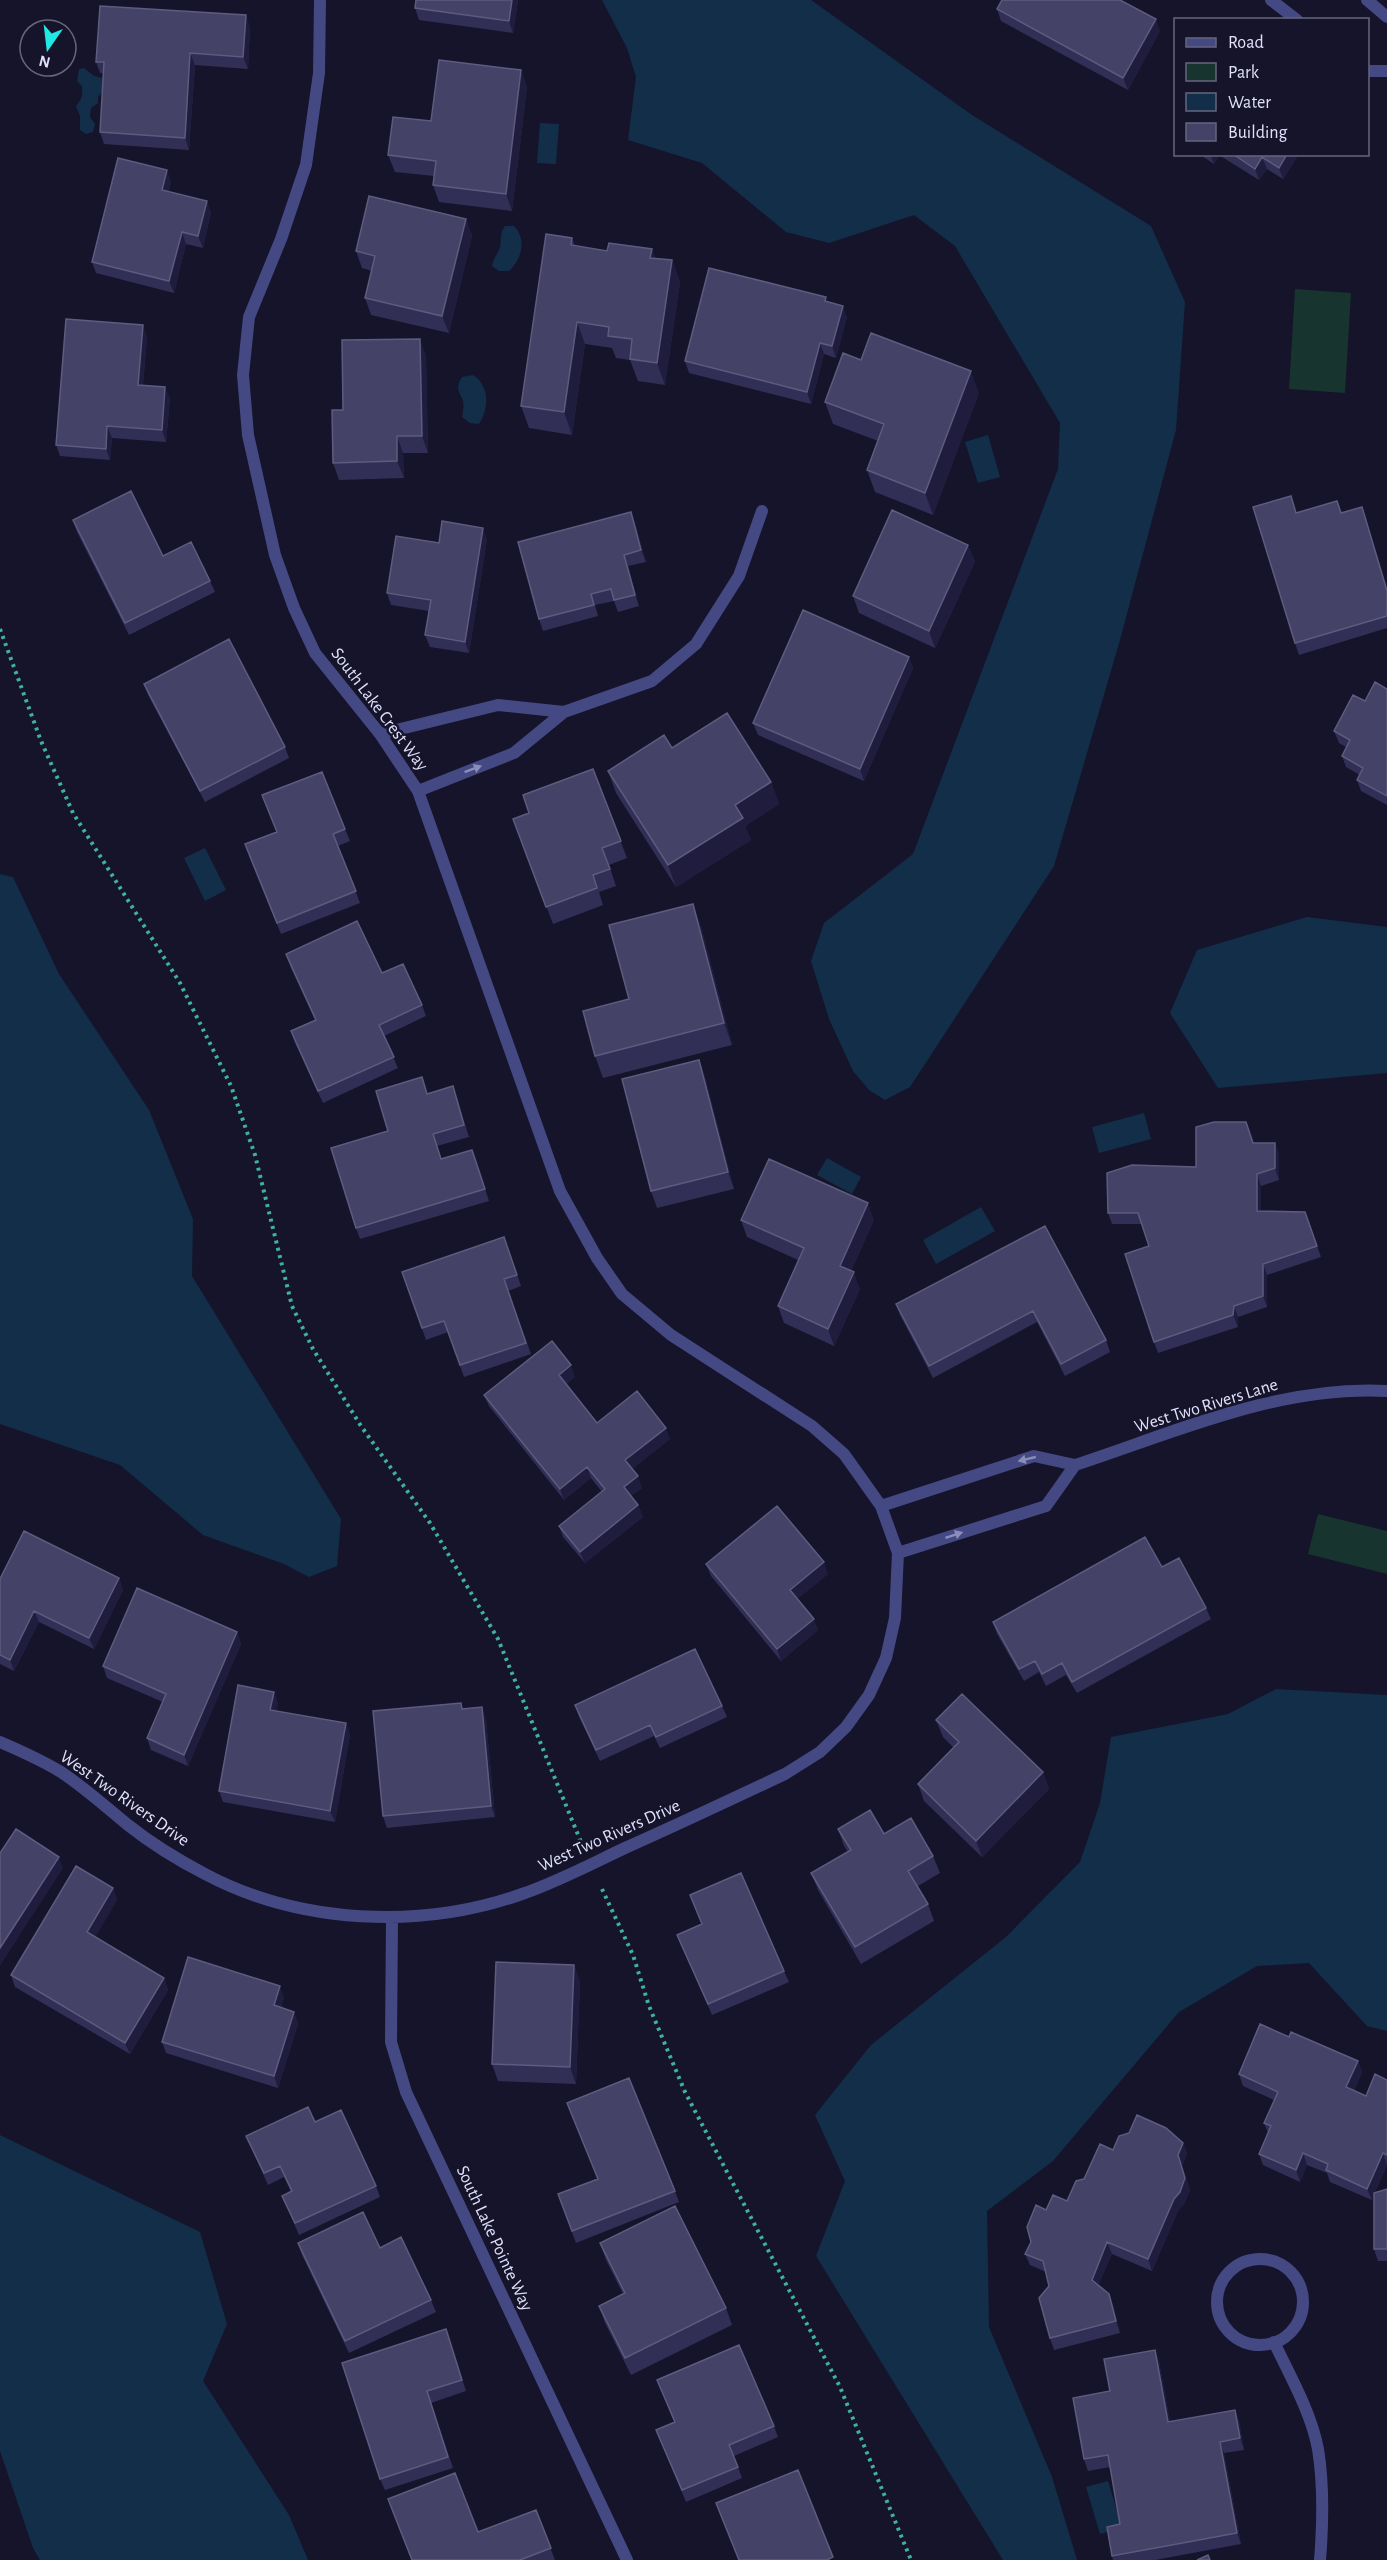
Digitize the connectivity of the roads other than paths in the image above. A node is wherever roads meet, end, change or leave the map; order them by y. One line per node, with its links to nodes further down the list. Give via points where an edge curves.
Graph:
1 (321, 0): 10 (street, South Lake Crest Way, via 319,74 306,165 249,316 243,375 246,415 275,555 294,608 315,652)
2 (1271, 0): 5 (street)
3 (1367, 0): 4 (street)
4 (1387, 17)
5 (1295, 18)
6 (1369, 71): 7 (street)
7 (1387, 71)
8 (762, 512): 9 (street, via 739,576 696,644 652,681)
9 (564, 712): 10 (street, via 498,705); 11 (street, one-way to 9, via 514,753)
10 (380, 734): 11 (street, South Lake Crest Way)
11 (418, 791): 12 (street, South Lake Crest Way, via 560,1191 597,1258 622,1294 671,1335)
12 (754, 1388): 15 (street, West Two Rivers Drive, via 812,1426 844,1454)
13 (1387, 1391): 14 (street, West Two Rivers Lane, via 1302,1395 1252,1407)
14 (1075, 1465): 15 (street, one-way to 15, via 1034,1456); 16 (street, one-way to 14, via 1046,1506)
15 (881, 1506): 16 (street, West Two Rivers Drive)
16 (898, 1552): 18 (street, West Two Rivers Drive, via 895,1618 886,1658 869,1695 846,1727 820,1752 785,1774 521,1894 474,1907)
17 (0, 1742): 18 (street, West Two Rivers Drive, via 59,1772 160,1848 215,1879 292,1906 332,1914)
18 (392, 1917): 20 (street, South Lake Pointe Way, via 391,2042 406,2092)
19 (1274, 2342): 19 (street, via 1247,2343 1234,2337 1221,2320 1217,2309 1220,2285 1234,2267 1244,2262 1266,2259 1277,2263 1299,2285 1301,2315 1287,2335); 21 (street, via 1317,2447 1323,2492)
20 (627, 2560)
21 (1320, 2560)

